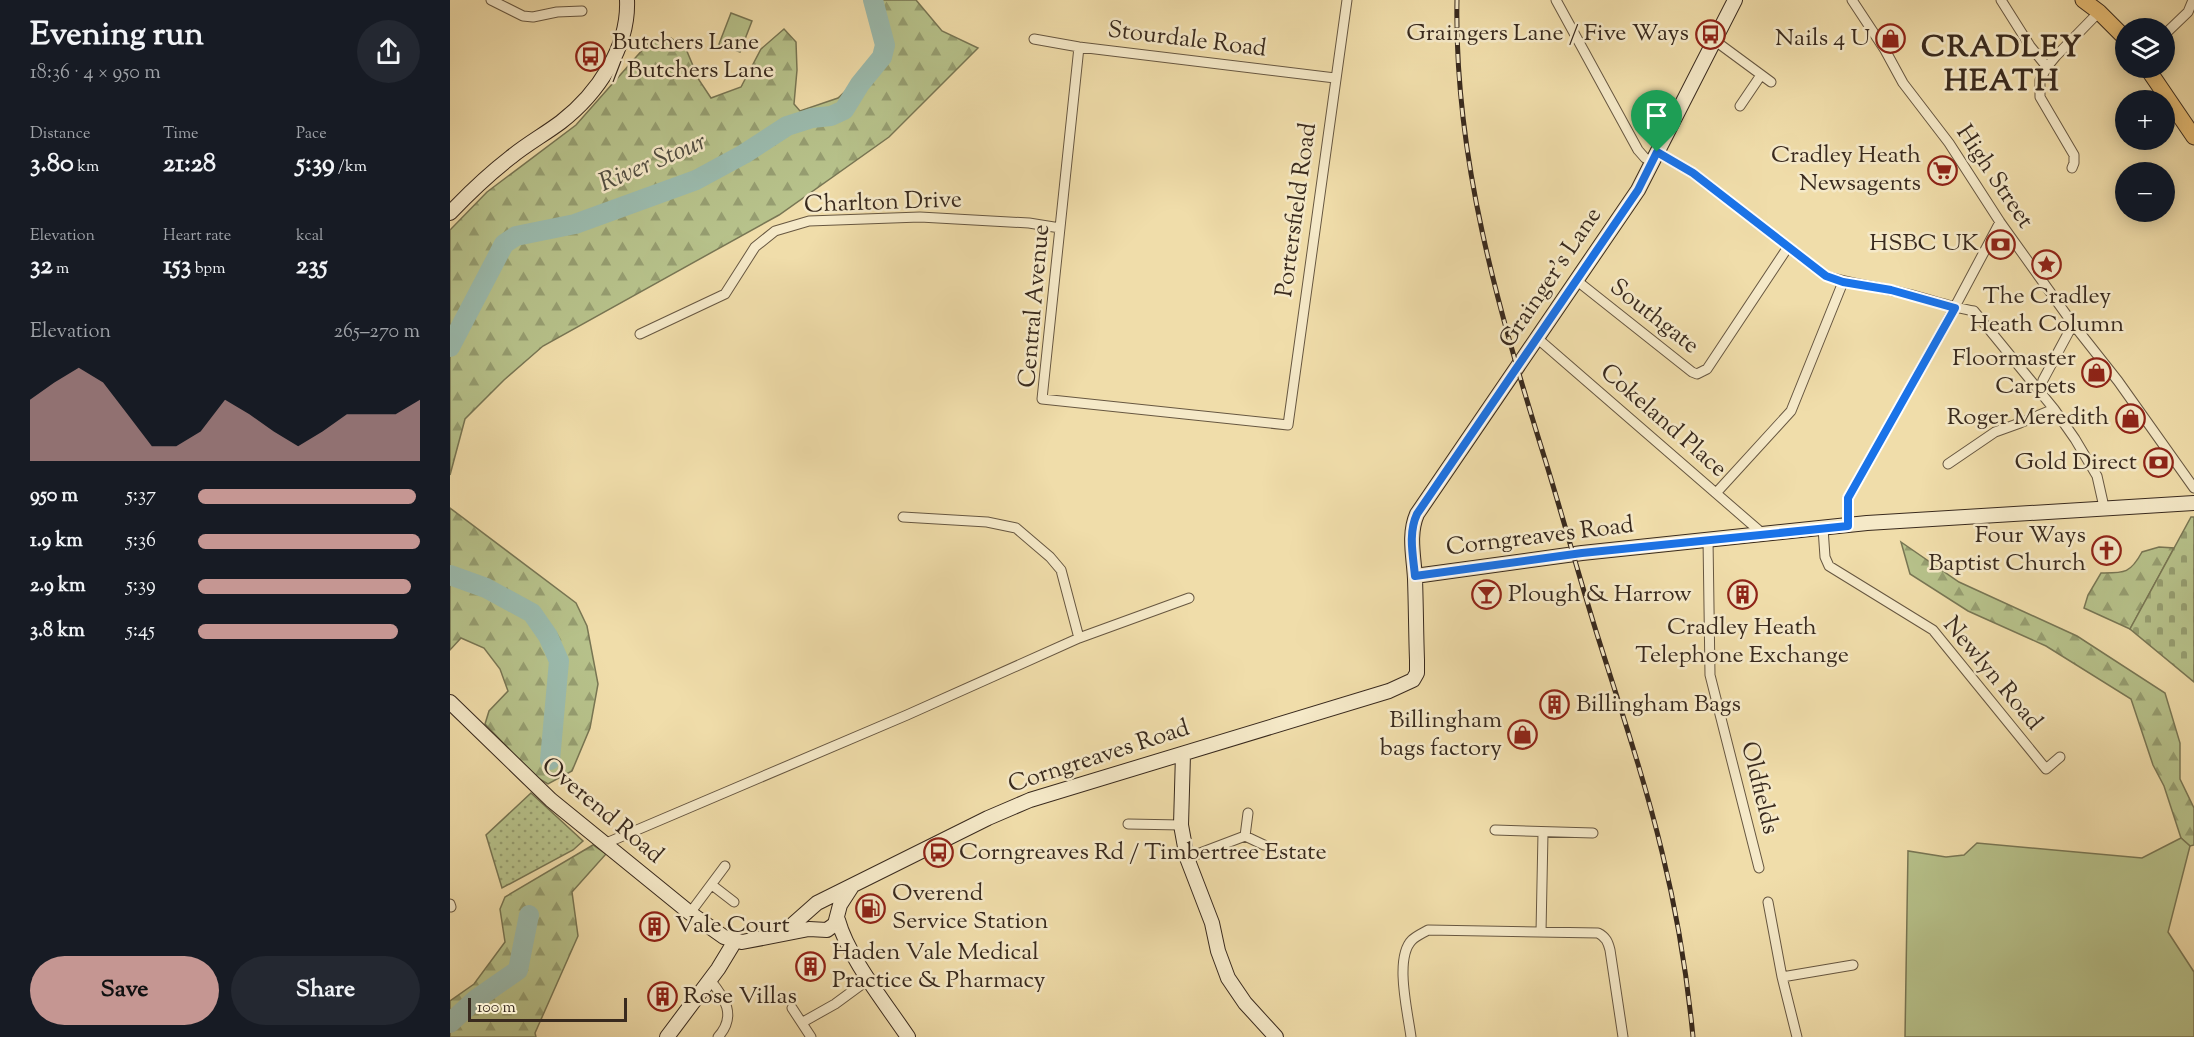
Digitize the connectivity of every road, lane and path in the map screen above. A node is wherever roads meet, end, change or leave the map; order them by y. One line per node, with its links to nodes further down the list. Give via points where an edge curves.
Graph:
1 (493, 0): 10 (street, via 533,18)
2 (627, 0): 26 (street, via 618,50 588,96 562,121 513,155)
3 (1347, 0): 19 (street, Portersfield Road)
4 (1556, 0): 24 (street, via 1626,130 1645,158)
5 (1734, 0): 15 (street, Grainger's Lane)
6 (1852, 0): 27 (street, High Street, via 1903,83 1949,143)
7 (2001, 0): 17 (street)
8 (2084, 0): 11 (main road)
9 (2193, 0): 12 (street, via 2188,12)
10 (582, 11)
11 (2099, 12): 13 (main road); 17 (street)
12 (2175, 24)
13 (2115, 28)
14 (1034, 39): 16 (street, Stourdale Road)
15 (1714, 40): 18 (street); 24 (street, Grainger's Lane)
16 (1079, 47): 19 (street, Stourdale Road); 28 (street, Central Avenue)
17 (2047, 67): 25 (street, via 2040,80 2040,97 2074,155)
18 (1761, 75): 21 (street); 22 (street)
19 (1335, 78): 38 (street, Portersfield Road)
20 (2154, 78): 23 (main road)
21 (1771, 82)
22 (1740, 106)
23 (2194, 137)
24 (1655, 157): 29 (street, via 1693,173); 30 (street, Grainger's Lane, via 1638,190)
25 (2072, 168)
26 (450, 213)
27 (2000, 222): 32 (street); 33 (street, High Street)
28 (1060, 228): 34 (street, Charlton Drive, via 920,217 809,221 775,231 755,247 724,294); 38 (street, Central Avenue, via 1042,399)
29 (1788, 247): 30 (street, Southgate, via 1707,369 1697,374); 31 (street, via 1826,276)
30 (1576, 280): 35 (street, Grainger's Lane)
31 (1843, 282): 32 (street, via 1891,290); 41 (street, via 1791,411)
32 (1955, 308): 37 (street, via 1974,311); 45 (street, via 1848,498)
33 (2073, 324): 36 (street); 40 (street, High Street)
34 (640, 334)
35 (1537, 338): 41 (street, Cokeland Place); 49 (street, Grainger's Lane, via 1417,514 1412,524)
36 (2043, 380)
37 (2054, 409): 39 (street, via 1995,432); 43 (street, via 2097,476)
38 (1288, 425)
39 (1948, 464)
40 (2194, 488)
41 (1717, 492): 47 (street, Cokeland Place)
42 (2194, 503): 43 (street, Corngreaves Road)
43 (2104, 507): 45 (street, Corngreaves Road)
44 (903, 517): 51 (street, via 987,522 1016,528 1061,570)
45 (1848, 526): 46 (street, Corngreaves Road)
46 (1823, 528): 47 (street, Corngreaves Road); 54 (street, Newlyn Road, via 1829,566 1933,630 2046,769)
47 (1763, 534): 48 (street, Corngreaves Road)
48 (1708, 539): 49 (street, Corngreaves Road); 66 (street, Oldfields, via 1710,675)
49 (1415, 576): 53 (street, Corngreaves Road, via 1417,673 1413,680 1389,691)
50 (1189, 598): 51 (street)
51 (1079, 638): 62 (street)
52 (450, 702): 62 (street, Overend Road, via 551,800)
53 (1183, 754): 57 (street); 68 (street, Corngreaves Road, via 1030,800)
54 (2060, 757)
55 (1248, 813): 61 (street)
56 (1128, 824): 57 (street)
57 (1181, 825): 64 (street)
58 (1495, 830): 59 (street)
59 (1542, 833): 60 (street); 75 (street)
60 (1593, 833)
61 (1245, 836): 63 (street); 64 (street)
62 (604, 844): 72 (street, Overend Road)
63 (1264, 845)
64 (1187, 858): 89 (street, via 1228,978)
65 (725, 866): 67 (street)
66 (1759, 868)
67 (712, 885): 69 (street); 72 (street)
68 (853, 887): 71 (street, Corngreaves Road); 73 (street, via 840,905)
69 (734, 902)
70 (1768, 902): 80 (street)
71 (816, 906): 73 (street, via 834,906); 74 (street, via 811,923); 76 (street, Corngreaves Road)
72 (690, 913): 77 (street, Overend Road, via 717,933)
73 (838, 918): 74 (street, via 832,928); 78 (street, via 841,933)
74 (820, 930): 76 (street, Corngreaves Road); 78 (street, via 835,938)
75 (1542, 932): 90 (street, via 1428,930 1411,941 1402,968); 91 (street, via 1598,933 1605,938)
76 (782, 934): 77 (street, Corngreaves Road)
77 (735, 940): 82 (street)
78 (855, 958): 81 (street)
79 (1853, 965): 80 (street)
80 (1782, 977): 92 (street)
81 (869, 979): 84 (street); 88 (street)
82 (710, 980): 85 (street); 86 (street, via 726,1002 728,1014 725,1029)
83 (792, 1008): 84 (street)
84 (803, 1022): 87 (street)
85 (667, 1037)
86 (718, 1037)
87 (811, 1037)
88 (908, 1037)
89 (1276, 1037)
90 (1411, 1037)
91 (1623, 1037)
92 (1797, 1037)

